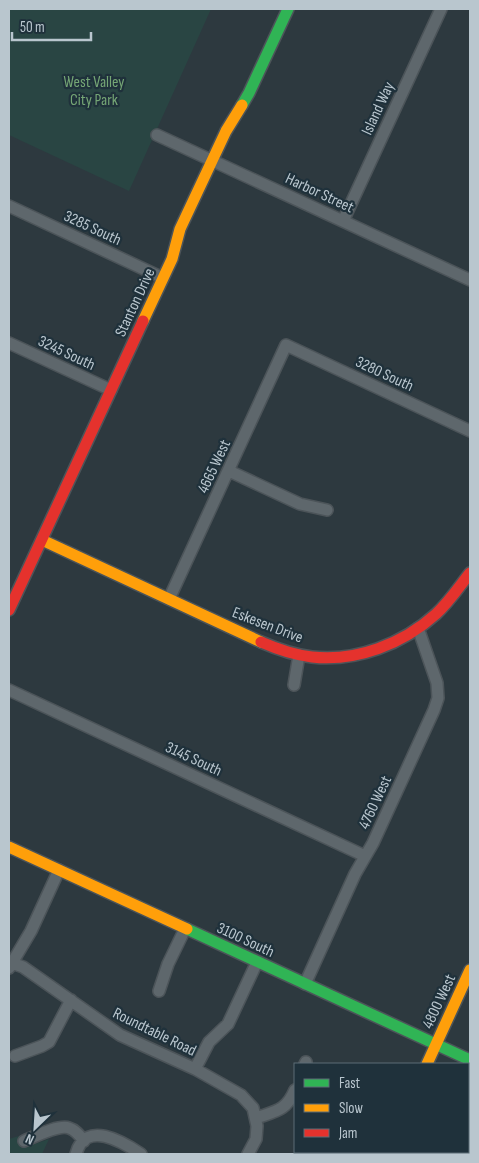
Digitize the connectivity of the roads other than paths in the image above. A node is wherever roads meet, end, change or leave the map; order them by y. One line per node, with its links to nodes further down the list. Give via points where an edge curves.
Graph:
1 (288, 9): 4 (street, Stanton Drive, via 249,93)
2 (441, 9): 6 (street, Island Way)
3 (157, 135): 4 (street, Harbor Street)
4 (212, 160): 6 (street, Harbor Street); 7 (street, Stanton Drive, via 180,229)
5 (9, 206): 7 (street, 3285 South)
6 (343, 221): 8 (street, Harbor Street)
7 (163, 278): 11 (street, Stanton Drive)
8 (470, 280)
9 (9, 343): 11 (street, 3245 South)
10 (286, 346): 12 (street, 3280 South); 13 (street, 4665 West)
11 (111, 390): 15 (street, Stanton Drive)
12 (470, 431)
13 (229, 471): 14 (street, via 300,504); 17 (street, 4665 West)
14 (327, 510)
15 (42, 540): 17 (street, Eskesen Drive); 18 (street, Stanton Drive)
16 (470, 573): 19 (street, Eskesen Drive, via 436,614)
17 (169, 599): 20 (street, Eskesen Drive, via 261,642)
18 (9, 610)
19 (418, 628): 20 (street, Eskesen Drive, via 382,647 356,655 327,658); 24 (street, 4760 West, via 437,683 438,698)
20 (299, 655): 21 (street)
21 (294, 685)
22 (9, 690): 24 (street, 3145 South)
23 (9, 847): 25 (street, 3100 South)
24 (365, 856): 30 (street, 4760 West)
25 (59, 870): 26 (street, 3100 South); 28 (street, via 31,931)
26 (184, 928): 27 (street, 3100 South); 31 (street)
27 (257, 962): 30 (street, 3100 South); 37 (street, via 228,1024 209,1042)
28 (10, 964): 32 (street, Roundtable Road, via 24,967)
29 (470, 970): 33 (street, 4800 West)
30 (304, 984): 33 (street, 3100 South)
31 (160, 991)
32 (70, 1000): 34 (street, via 49,1042); 37 (street, Roundtable Road, via 120,1036)
33 (436, 1044): 35 (street, 3100 South); 36 (street, 4800 West)
34 (15, 1056)
35 (470, 1060)
36 (427, 1063)
37 (196, 1069): 40 (street, Roundtable Road, via 241,1095 253,1108)
38 (294, 1094): 39 (street)
39 (291, 1108): 40 (street)
40 (256, 1118): 46 (street, via 256,1138)
41 (24, 1141): 42 (street, via 67,1127)
42 (84, 1141): 44 (street); 45 (street, via 94,1135 106,1136)
43 (386, 1153): 47 (street)
44 (76, 1154)
45 (141, 1154)
46 (248, 1154)
47 (393, 1154)

